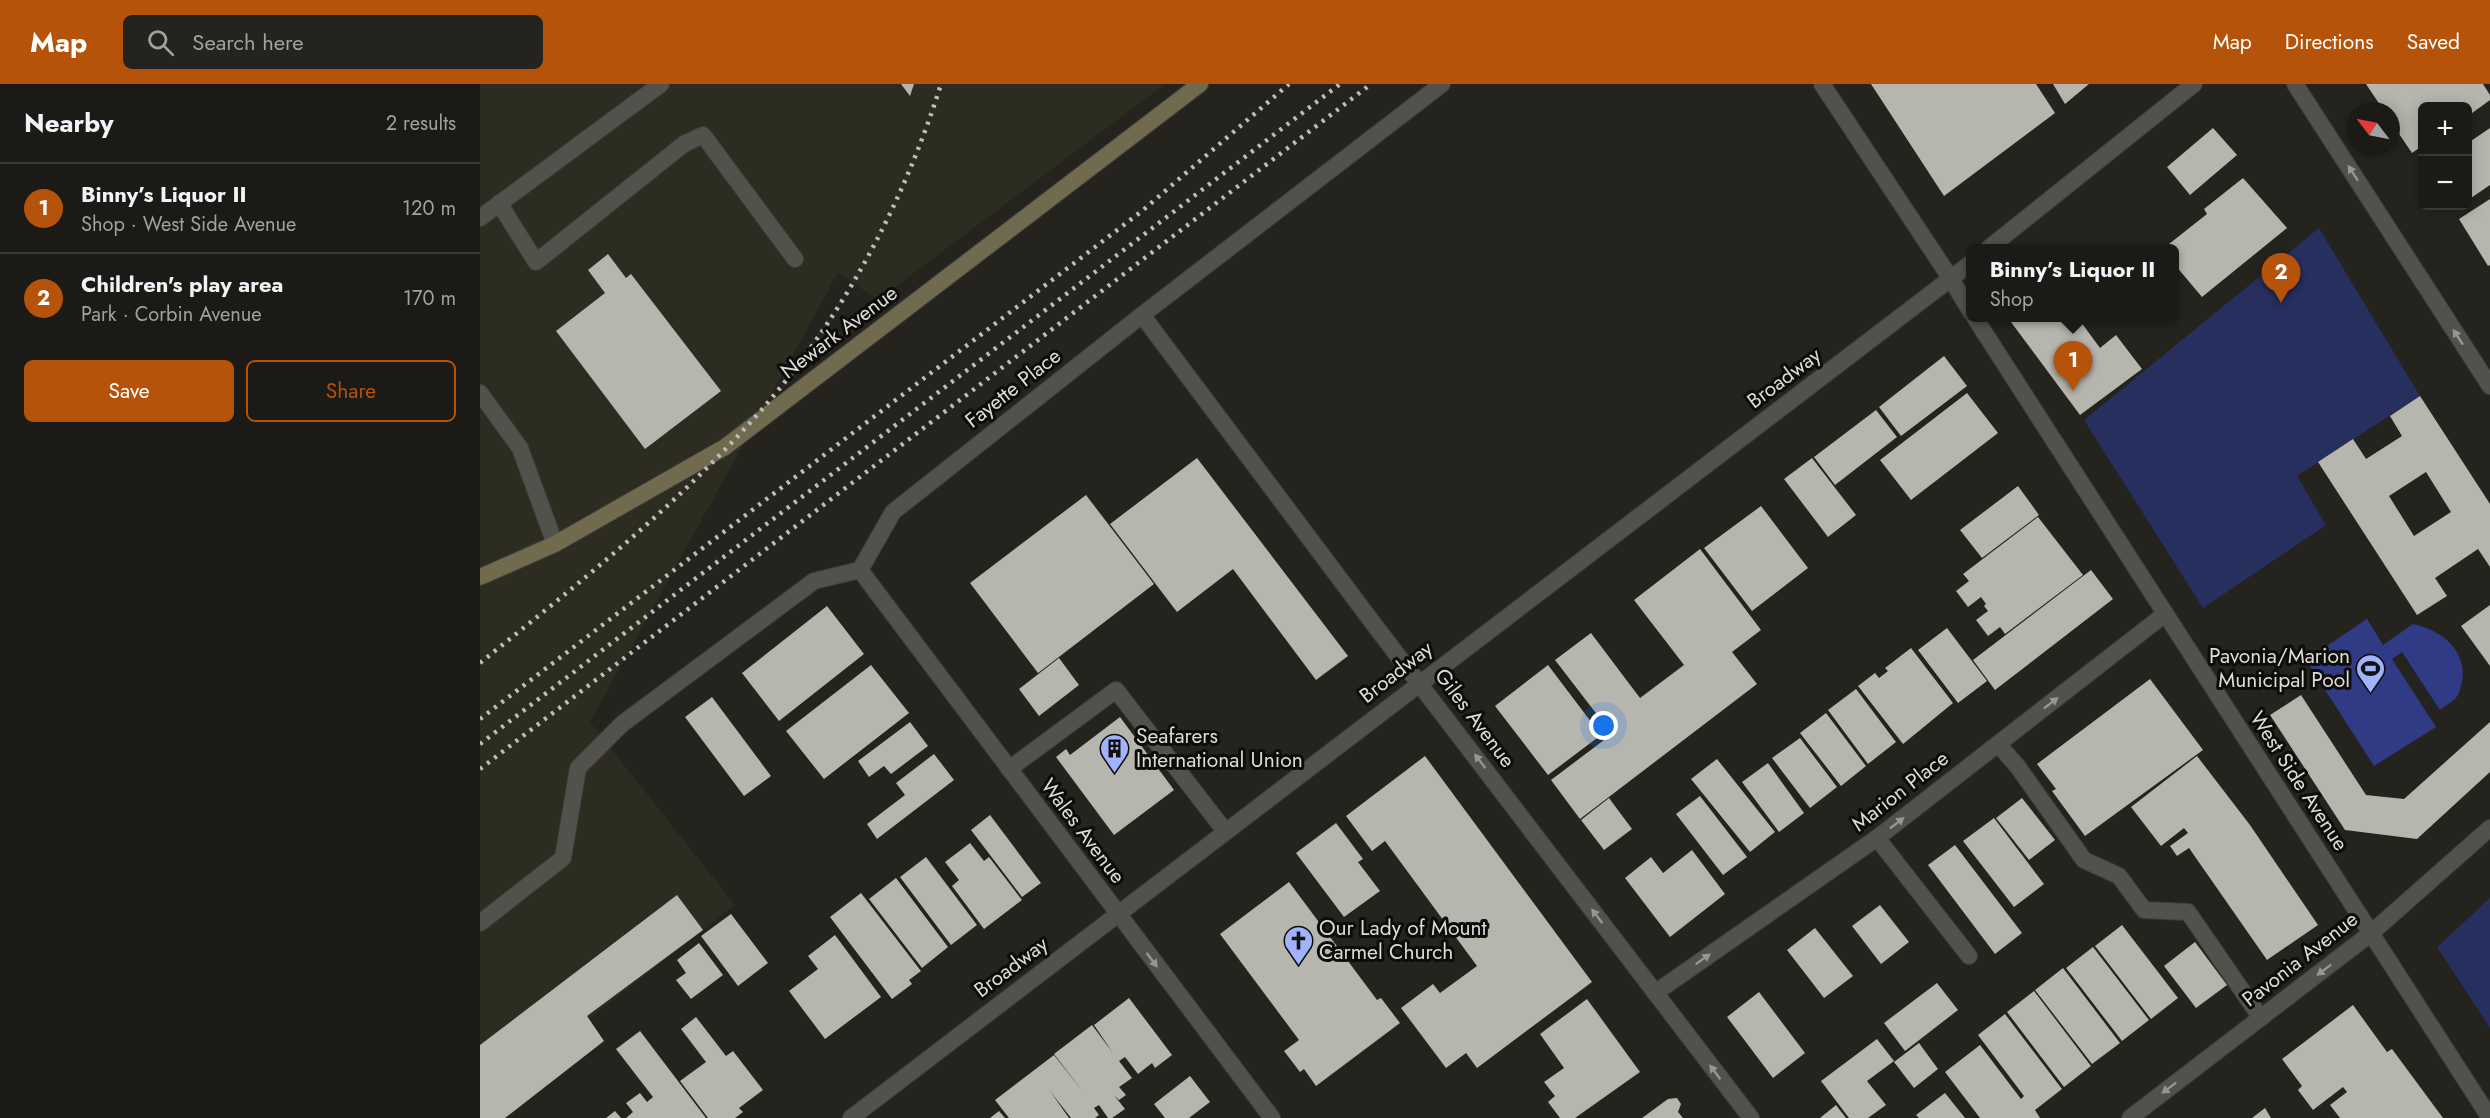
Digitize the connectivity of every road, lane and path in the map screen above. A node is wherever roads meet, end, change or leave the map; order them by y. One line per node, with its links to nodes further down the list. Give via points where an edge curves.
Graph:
1 (661, 84): 7 (street)
2 (1200, 84): 18 (main road, Newark Avenue, via 725,447)
3 (1442, 84): 14 (street, Fayette Place)
4 (1822, 84): 12 (street)
5 (2194, 84): 9 (street)
6 (2295, 84): 16 (street, one-way to 6)
7 (499, 203): 8 (street); 10 (street, via 536,262 684,144 703,135)
8 (480, 218)
9 (1995, 244)
10 (795, 259)
11 (1966, 267): 12 (street, Broadway)
12 (1951, 279): 13 (street); 22 (street, Broadway)
13 (1966, 304)
14 (1142, 315): 19 (street, Fayette Place, via 893,512); 22 (street, Giles Avenue)
15 (1978, 322): 21 (street, West Side Avenue)
16 (2490, 386)
17 (480, 393): 18 (street, via 520,448)
18 (555, 544): 20 (main road, Newark Avenue)
19 (860, 570): 24 (street, Wales Avenue); 29 (street, via 814,581 622,724 578,768 563,858)
20 (480, 577)
21 (2165, 614): 23 (street, Marion Place, one-way to 21); 30 (street, West Side Avenue)
22 (1420, 682): 26 (street, Broadway); 32 (street, Giles Avenue, one-way to 22)
23 (1998, 744): 27 (street, Marion Place, one-way to 23); 33 (street, via 2084,860 2119,876 2144,910 2188,912)
24 (1009, 769): 26 (street, via 1116,690); 28 (street, Wales Avenue)
25 (2490, 828): 30 (street, Pavonia Avenue)
26 (1225, 831): 28 (street, Broadway)
27 (1877, 838): 31 (street); 32 (street, Marion Place, one-way to 27)
28 (1118, 913): 34 (street, Broadway); 35 (street, Wales Avenue, one-way to 35)
29 (480, 923)
30 (2370, 934): 33 (street, Pavonia Avenue, one-way to 33); 38 (street, West Side Avenue)
31 (1969, 956)
32 (1655, 993): 36 (street, Giles Avenue, one-way to 32)
33 (2261, 1018): 37 (street, Pavonia Avenue, one-way to 37)
34 (851, 1118)
35 (1272, 1118)
36 (1751, 1118)
37 (2130, 1118)
38 (2490, 1118)

